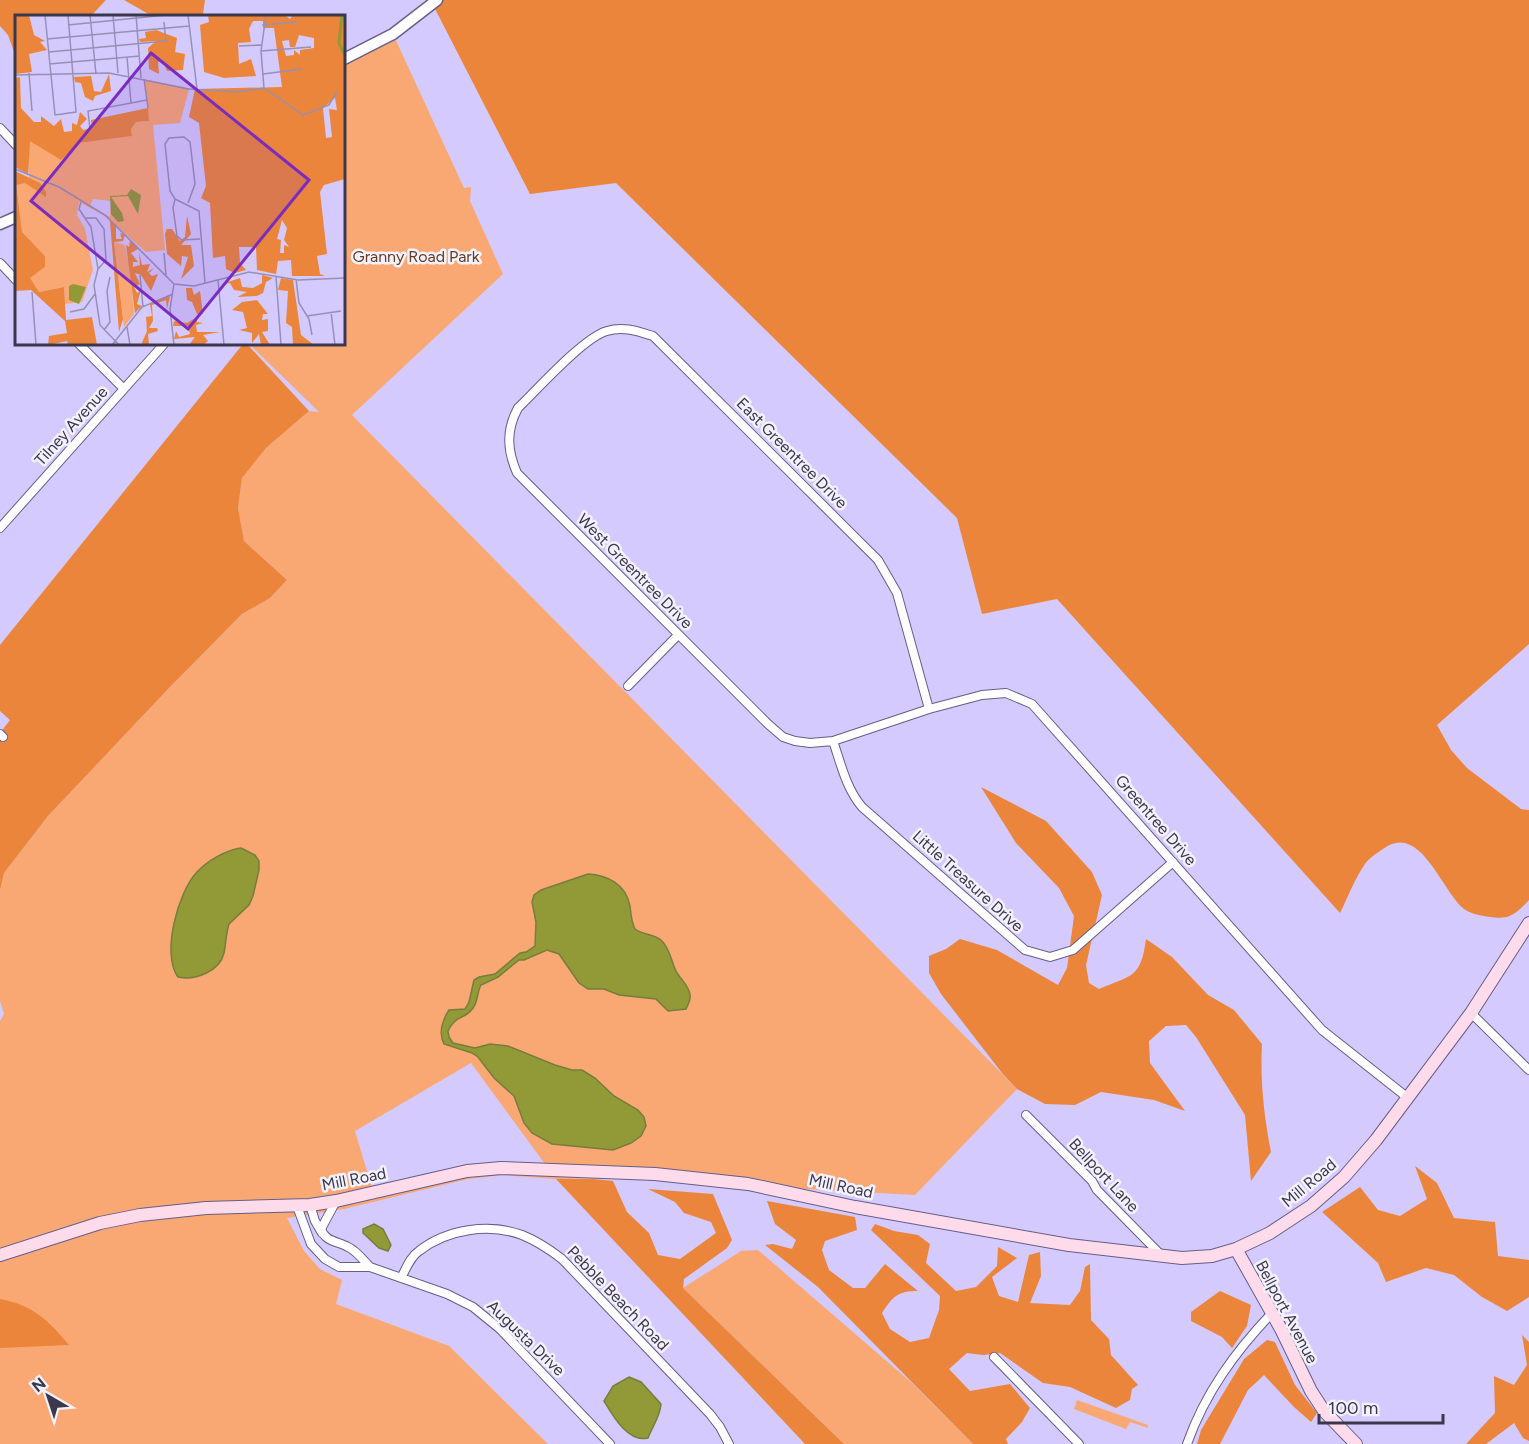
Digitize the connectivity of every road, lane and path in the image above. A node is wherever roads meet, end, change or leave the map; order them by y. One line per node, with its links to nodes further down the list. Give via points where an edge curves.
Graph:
1 (437, 0): 2 (street, via 393,34)
2 (345, 58)
3 (0, 128): 4 (street)
4 (15, 144)
5 (15, 217): 6 (street)
6 (0, 224)
7 (0, 263): 8 (street)
8 (15, 279)
9 (80, 345): 12 (street)
10 (163, 345): 12 (street, Tilney Avenue)
11 (556, 372): 14 (street, West Greentree Drive, via 518,408 512,419 508,436 513,465 523,480); 16 (street, East Greentree Drive, via 587,341 606,331 630,329 660,342 878,560 897,593)
12 (124, 388): 13 (street, Tilney Avenue)
13 (0, 528)
14 (678, 635): 15 (street); 17 (street, West Greentree Drive, via 783,737 810,743)
15 (628, 686)
16 (929, 709): 17 (street, Greentree Drive); 18 (street, Greentree Drive, via 992,693 1006,693 1032,704)
17 (833, 741): 18 (street, Little Treasure Drive, via 846,782 862,807 1025,950 1050,957 1073,950)
18 (1173, 862): 22 (street, Greentree Drive, via 1322,1030)
19 (1529, 922): 20 (main road, Mill Road)
20 (1471, 1013): 21 (street); 22 (main road, Mill Road)
21 (1529, 1070)
22 (1408, 1098): 27 (main road, Mill Road, via 1332,1188 1299,1215)
23 (1026, 1115): 29 (street, Bellport Lane)
24 (336, 1201): 25 (main road, Mill Road); 26 (street); 29 (main road, Mill Road, via 501,1167 574,1174 655,1174 748,1184 1069,1245)
25 (304, 1205): 26 (street); 28 (main road, Mill Road, via 140,1215 100,1223); 30 (street, Augusta Drive, via 311,1244 325,1259 339,1267)
26 (322, 1233): 30 (street, Augusta Drive, via 329,1240 350,1247)
27 (1236, 1249): 29 (main road, Mill Road, via 1197,1258); 32 (main road, Bellport Avenue)
28 (0, 1256)
29 (1161, 1256)
30 (370, 1267): 31 (street, Augusta Drive)
31 (401, 1278): 34 (street, Augusta Drive, via 447,1294 491,1321); 35 (street, Pebble Beach Road, via 417,1252 463,1231 492,1229 520,1234 543,1245 562,1259 711,1414)
32 (1272, 1313): 37 (street, via 1233,1357 1203,1404); 38 (main road, Bellport Avenue, via 1318,1402)
33 (994, 1358): 36 (street)
34 (610, 1444)
35 (729, 1444)
36 (1079, 1444)
37 (1187, 1444)
38 (1356, 1444)

